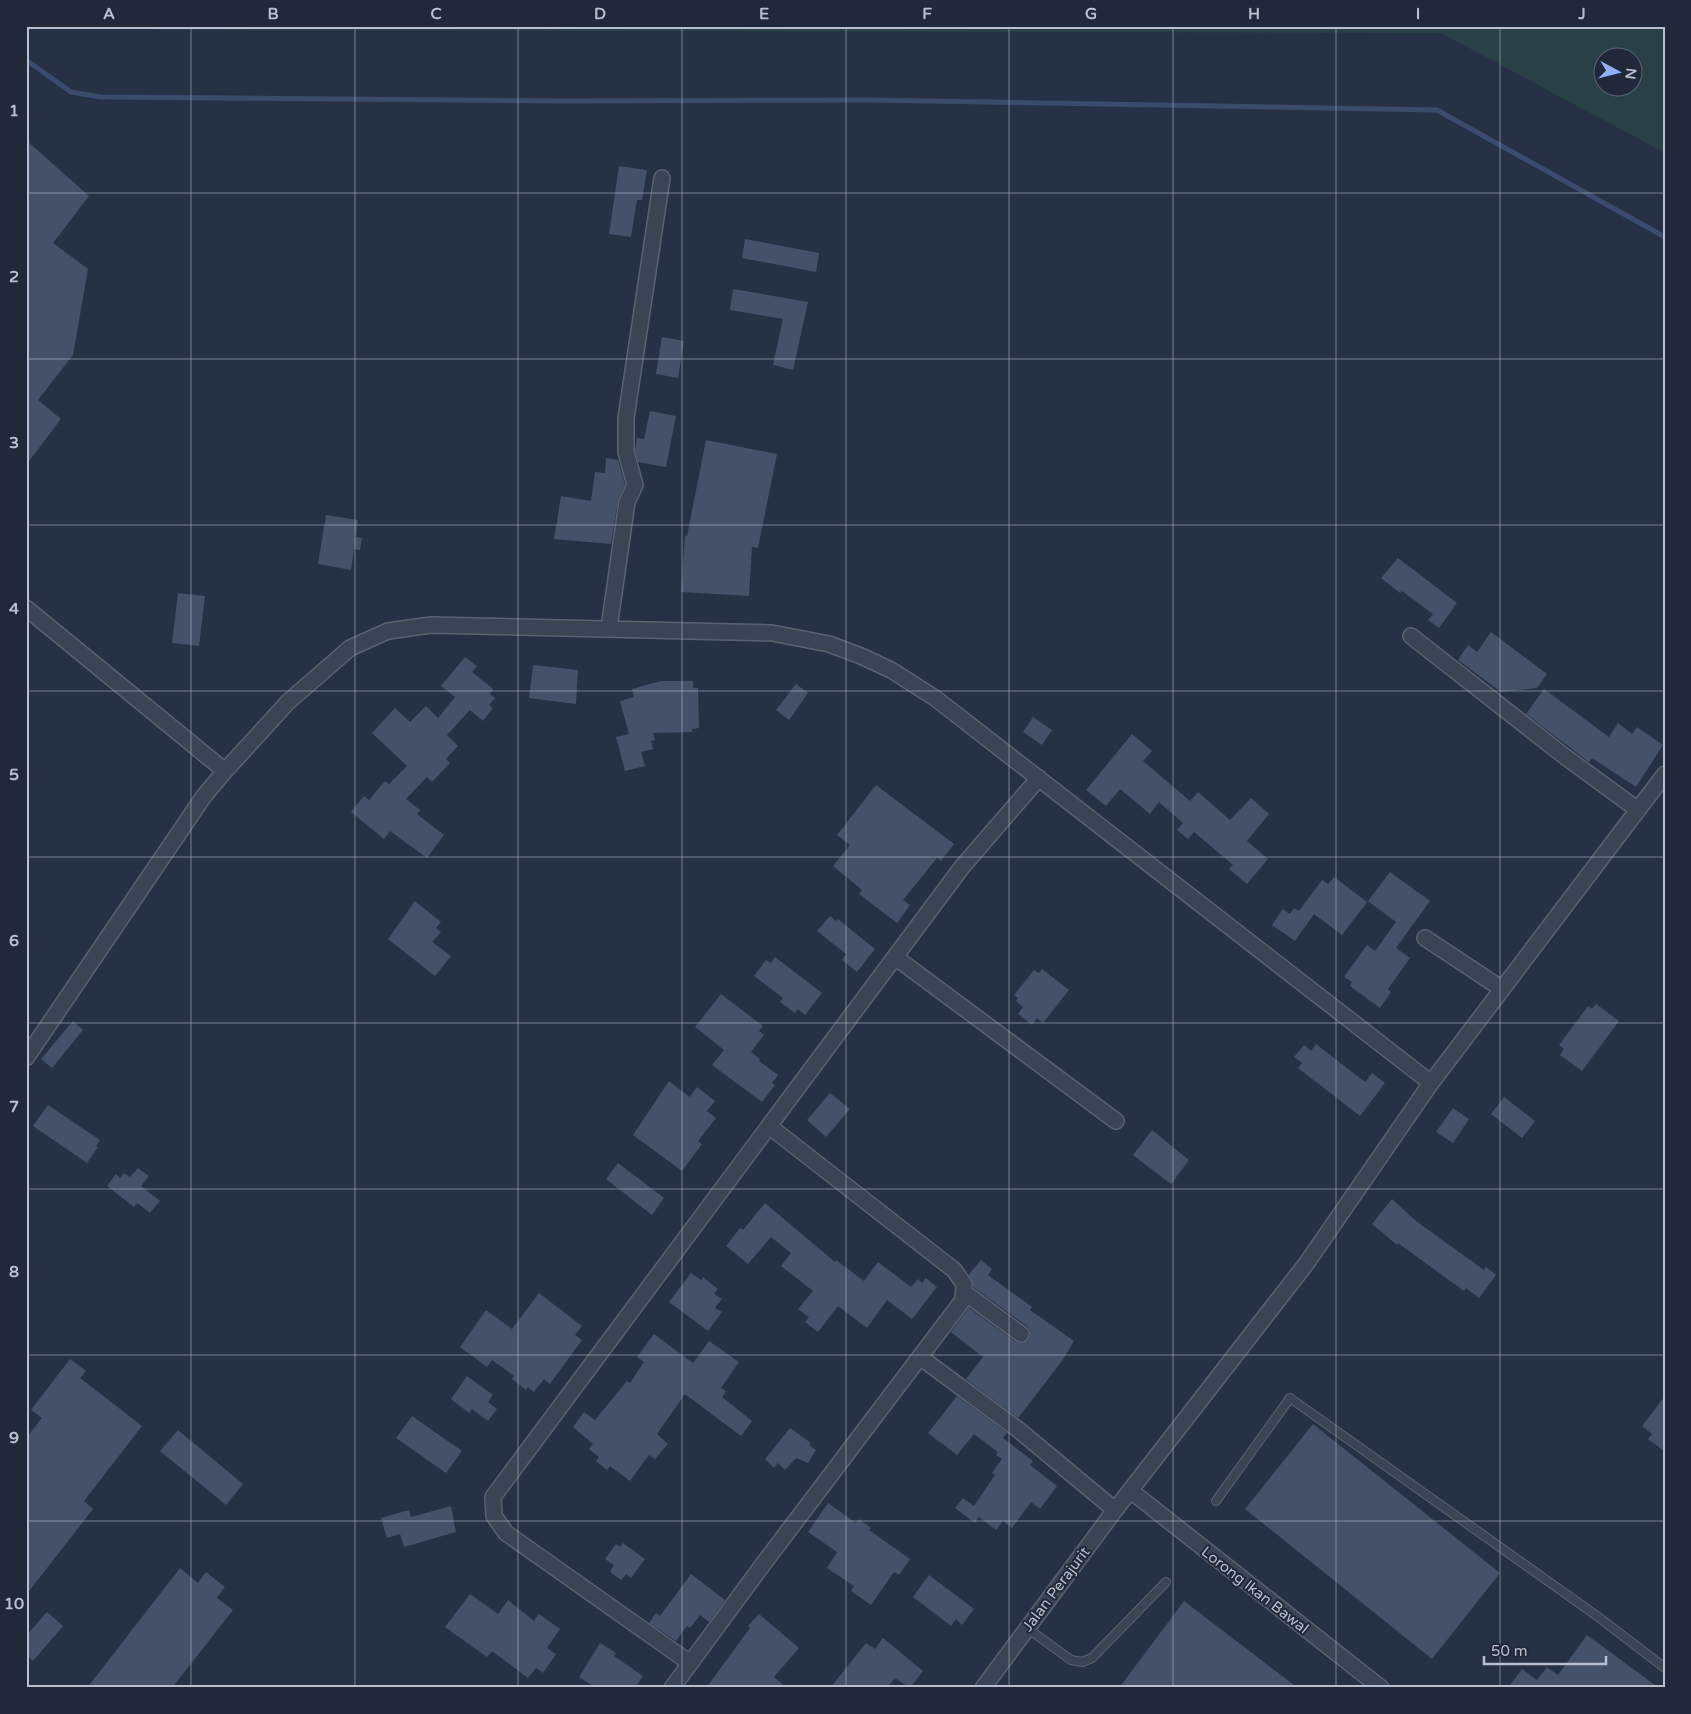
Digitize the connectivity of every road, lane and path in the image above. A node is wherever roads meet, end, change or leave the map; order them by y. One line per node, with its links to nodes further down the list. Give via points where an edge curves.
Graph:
1 (662, 178): 3 (street, via 626,418 626,452 635,485 626,502)
2 (26, 608): 5 (street)
3 (610, 628): 5 (street, via 431,625 388,631 350,648 288,702); 7 (street, via 772,633 830,644 891,670 928,693)
4 (1411, 636): 8 (street)
5 (225, 772): 12 (street, via 204,796)
6 (1665, 774): 8 (street, Jalan Perajurit)
7 (1039, 778): 10 (street, via 962,867); 13 (street)
8 (1638, 810): 11 (street, Jalan Perajurit)
9 (1424, 938): 11 (street)
10 (895, 957): 14 (street); 15 (street)
11 (1502, 989): 13 (street, Jalan Perajurit)
12 (26, 1058)
13 (1431, 1083): 19 (street, Jalan Perajurit, via 1306,1264)
14 (1116, 1120)
15 (769, 1126): 16 (street, via 954,1270 964,1284); 24 (street, via 493,1497 494,1516 506,1533)
16 (965, 1293): 17 (street); 18 (street, via 964,1300)
17 (1021, 1334)
18 (920, 1357): 21 (street, via 1020,1431); 24 (street)
19 (1130, 1491): 21 (street, Jalan Perajurit); 28 (street, Lorong Ikan Bawal)
20 (1216, 1501): 25 (lane, via 1290,1398)
21 (1115, 1510): 23 (street, Jalan Perajurit)
22 (1166, 1582): 23 (lane, via 1092,1658 1082,1662 1071,1660)
23 (1027, 1628): 27 (street, Jalan Perajurit)
24 (690, 1663): 26 (street)
25 (1665, 1668)
26 (672, 1688)
27 (983, 1688)
28 (1381, 1688)

